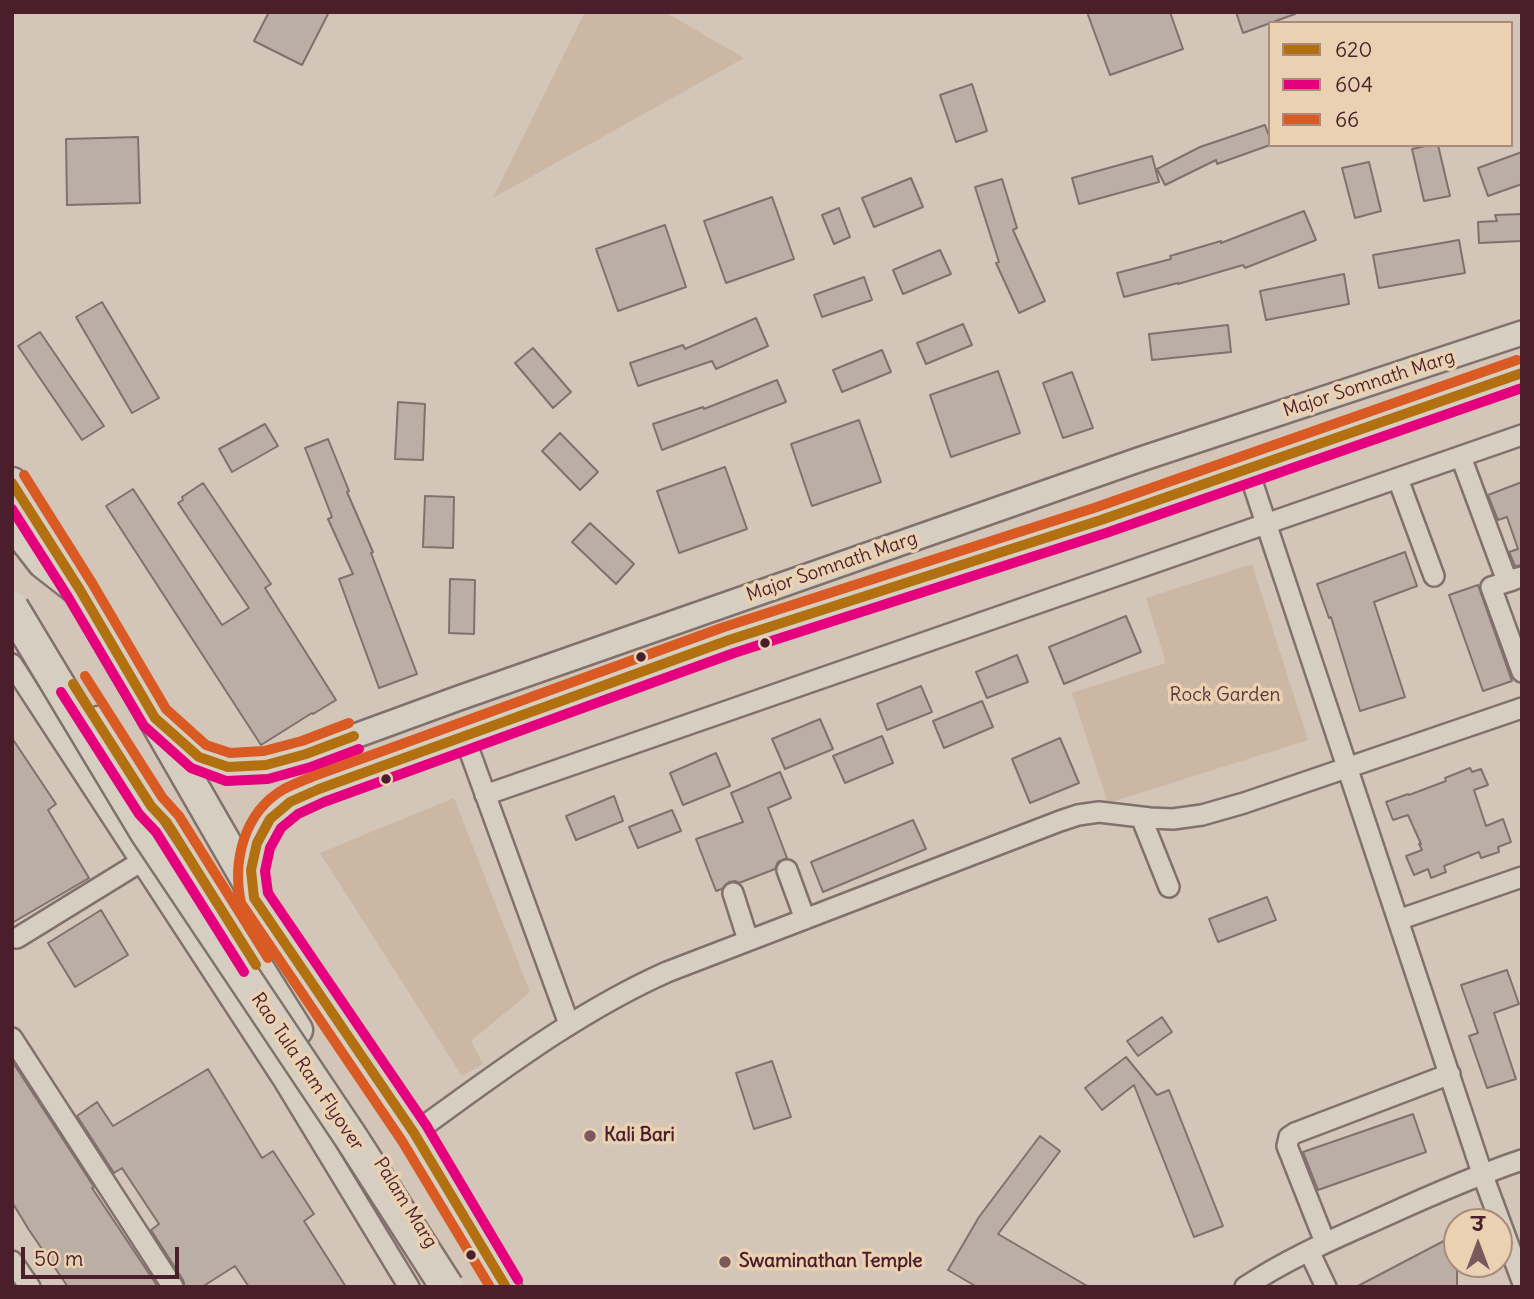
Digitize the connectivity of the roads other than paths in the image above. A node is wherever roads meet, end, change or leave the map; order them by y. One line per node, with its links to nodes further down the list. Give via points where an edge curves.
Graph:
1 (1522, 333): 20 (street, Major Somnath Marg, via 1141,459)
2 (1522, 373): 5 (street, Major Somnath Marg)
3 (1522, 435): 4 (street)
4 (1461, 457): 6 (street); 11 (street, via 1507,582)
5 (1248, 469): 9 (street); 19 (street, Major Somnath Marg, via 729,640)
6 (1398, 478): 9 (street); 10 (street)
7 (12, 483): 13 (main road)
8 (12, 521): 13 (highway, via 44,562)
9 (1267, 524): 21 (street); 23 (street)
10 (1434, 576)
11 (1517, 578): 16 (street, via 1491,587)
12 (12, 590): 48 (main road, Palam Marg, via 151,806 167,823)
13 (80, 590): 18 (main road)
14 (12, 608): 47 (highway, Rao Tula Ram Flyover, bridge, via 146,831)
15 (12, 664): 25 (street)
16 (1522, 672)
17 (1522, 709): 21 (street)
18 (155, 718): 20 (street, Major Somnath Marg, via 199,757 228,767 266,765); 30 (main road)
19 (464, 736): 22 (street, Major Somnath Marg); 23 (street)
20 (306, 754): 22 (street)
21 (1348, 767): 24 (street, via 1202,814 1173,819); 32 (street)
22 (319, 789): 30 (street, Major Somnath Marg, via 290,802 270,819 257,843 251,870)
23 (485, 795): 35 (street)
24 (1141, 817): 28 (street); 31 (street, via 1099,812 1078,815)
25 (142, 861): 33 (street); 46 (street)
26 (787, 870): 31 (street)
27 (1522, 877): 32 (street)
28 (1169, 887)
29 (733, 893): 34 (street)
30 (254, 898): 38 (main road)
31 (804, 919): 34 (street)
32 (1398, 920): 37 (street)
33 (17, 938)
34 (748, 940): 35 (street, via 631,988)
35 (569, 1024): 38 (street)
36 (12, 1038): 45 (street)
37 (1450, 1074): 40 (street); 41 (street, via 1289,1137 1287,1146)
38 (414, 1133): 49 (main road)
39 (1522, 1160): 40 (street)
40 (1482, 1173): 41 (street); 43 (street)
41 (1317, 1247): 50 (street); 51 (street)
42 (12, 1261): 44 (street)
43 (1522, 1281)
44 (30, 1287)
45 (173, 1287)
46 (409, 1287)
47 (447, 1287)
48 (458, 1287)
49 (506, 1287)
50 (1245, 1287)
51 (1326, 1287)

